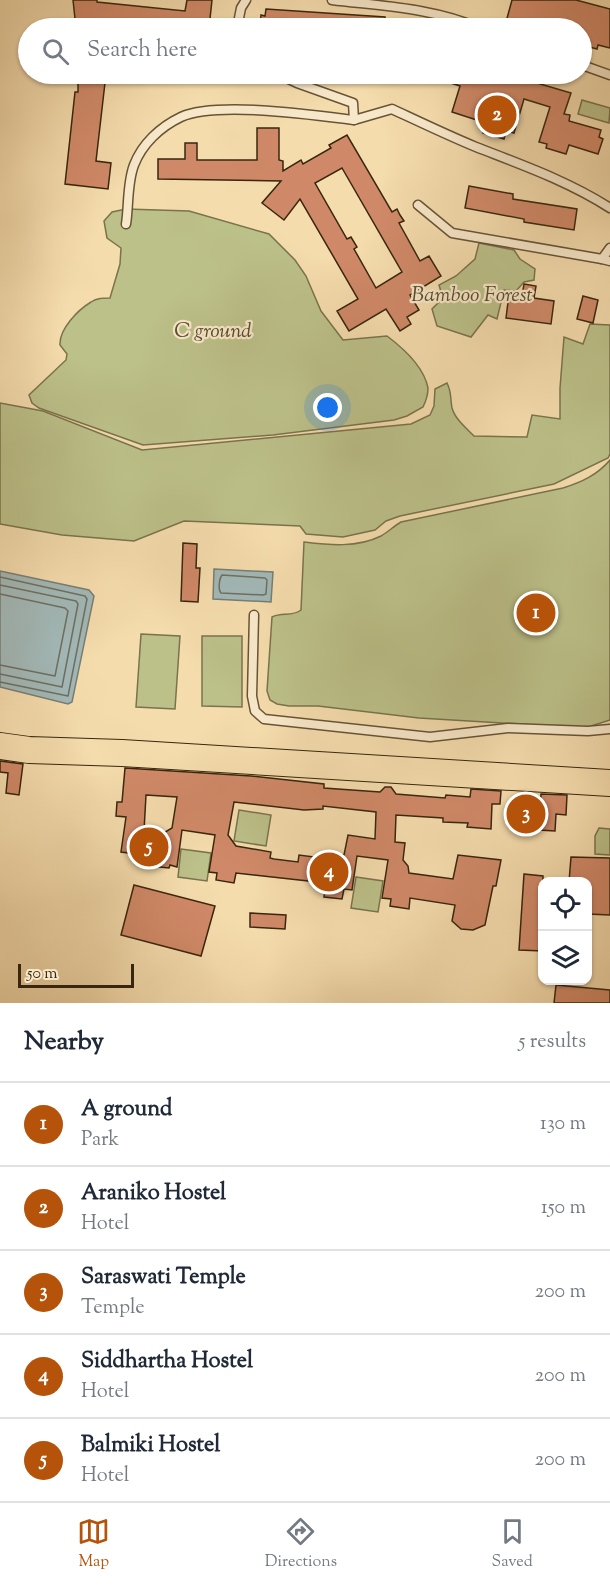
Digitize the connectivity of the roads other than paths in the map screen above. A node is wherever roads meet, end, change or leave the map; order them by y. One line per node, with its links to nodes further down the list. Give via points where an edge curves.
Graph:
1 (246, 0): 3 (lane)
2 (332, 0): 4 (lane)
3 (239, 18)
4 (448, 18)
5 (592, 69): 6 (lane)
6 (610, 75)
7 (300, 84): 8 (lane, via 353,103)
8 (354, 120): 10 (lane, via 392,108 432,129 554,178); 11 (lane, via 238,110 182,116 153,136 142,149 129,181)
9 (418, 205): 13 (lane, via 452,233)
10 (610, 208)
11 (126, 224)
12 (610, 248): 13 (lane)
13 (606, 260)
14 (254, 615): 15 (lane, via 252,696 255,711 264,719 430,736 508,728)
15 (610, 729)
16 (0, 746): 17 (main road)
17 (610, 783)

